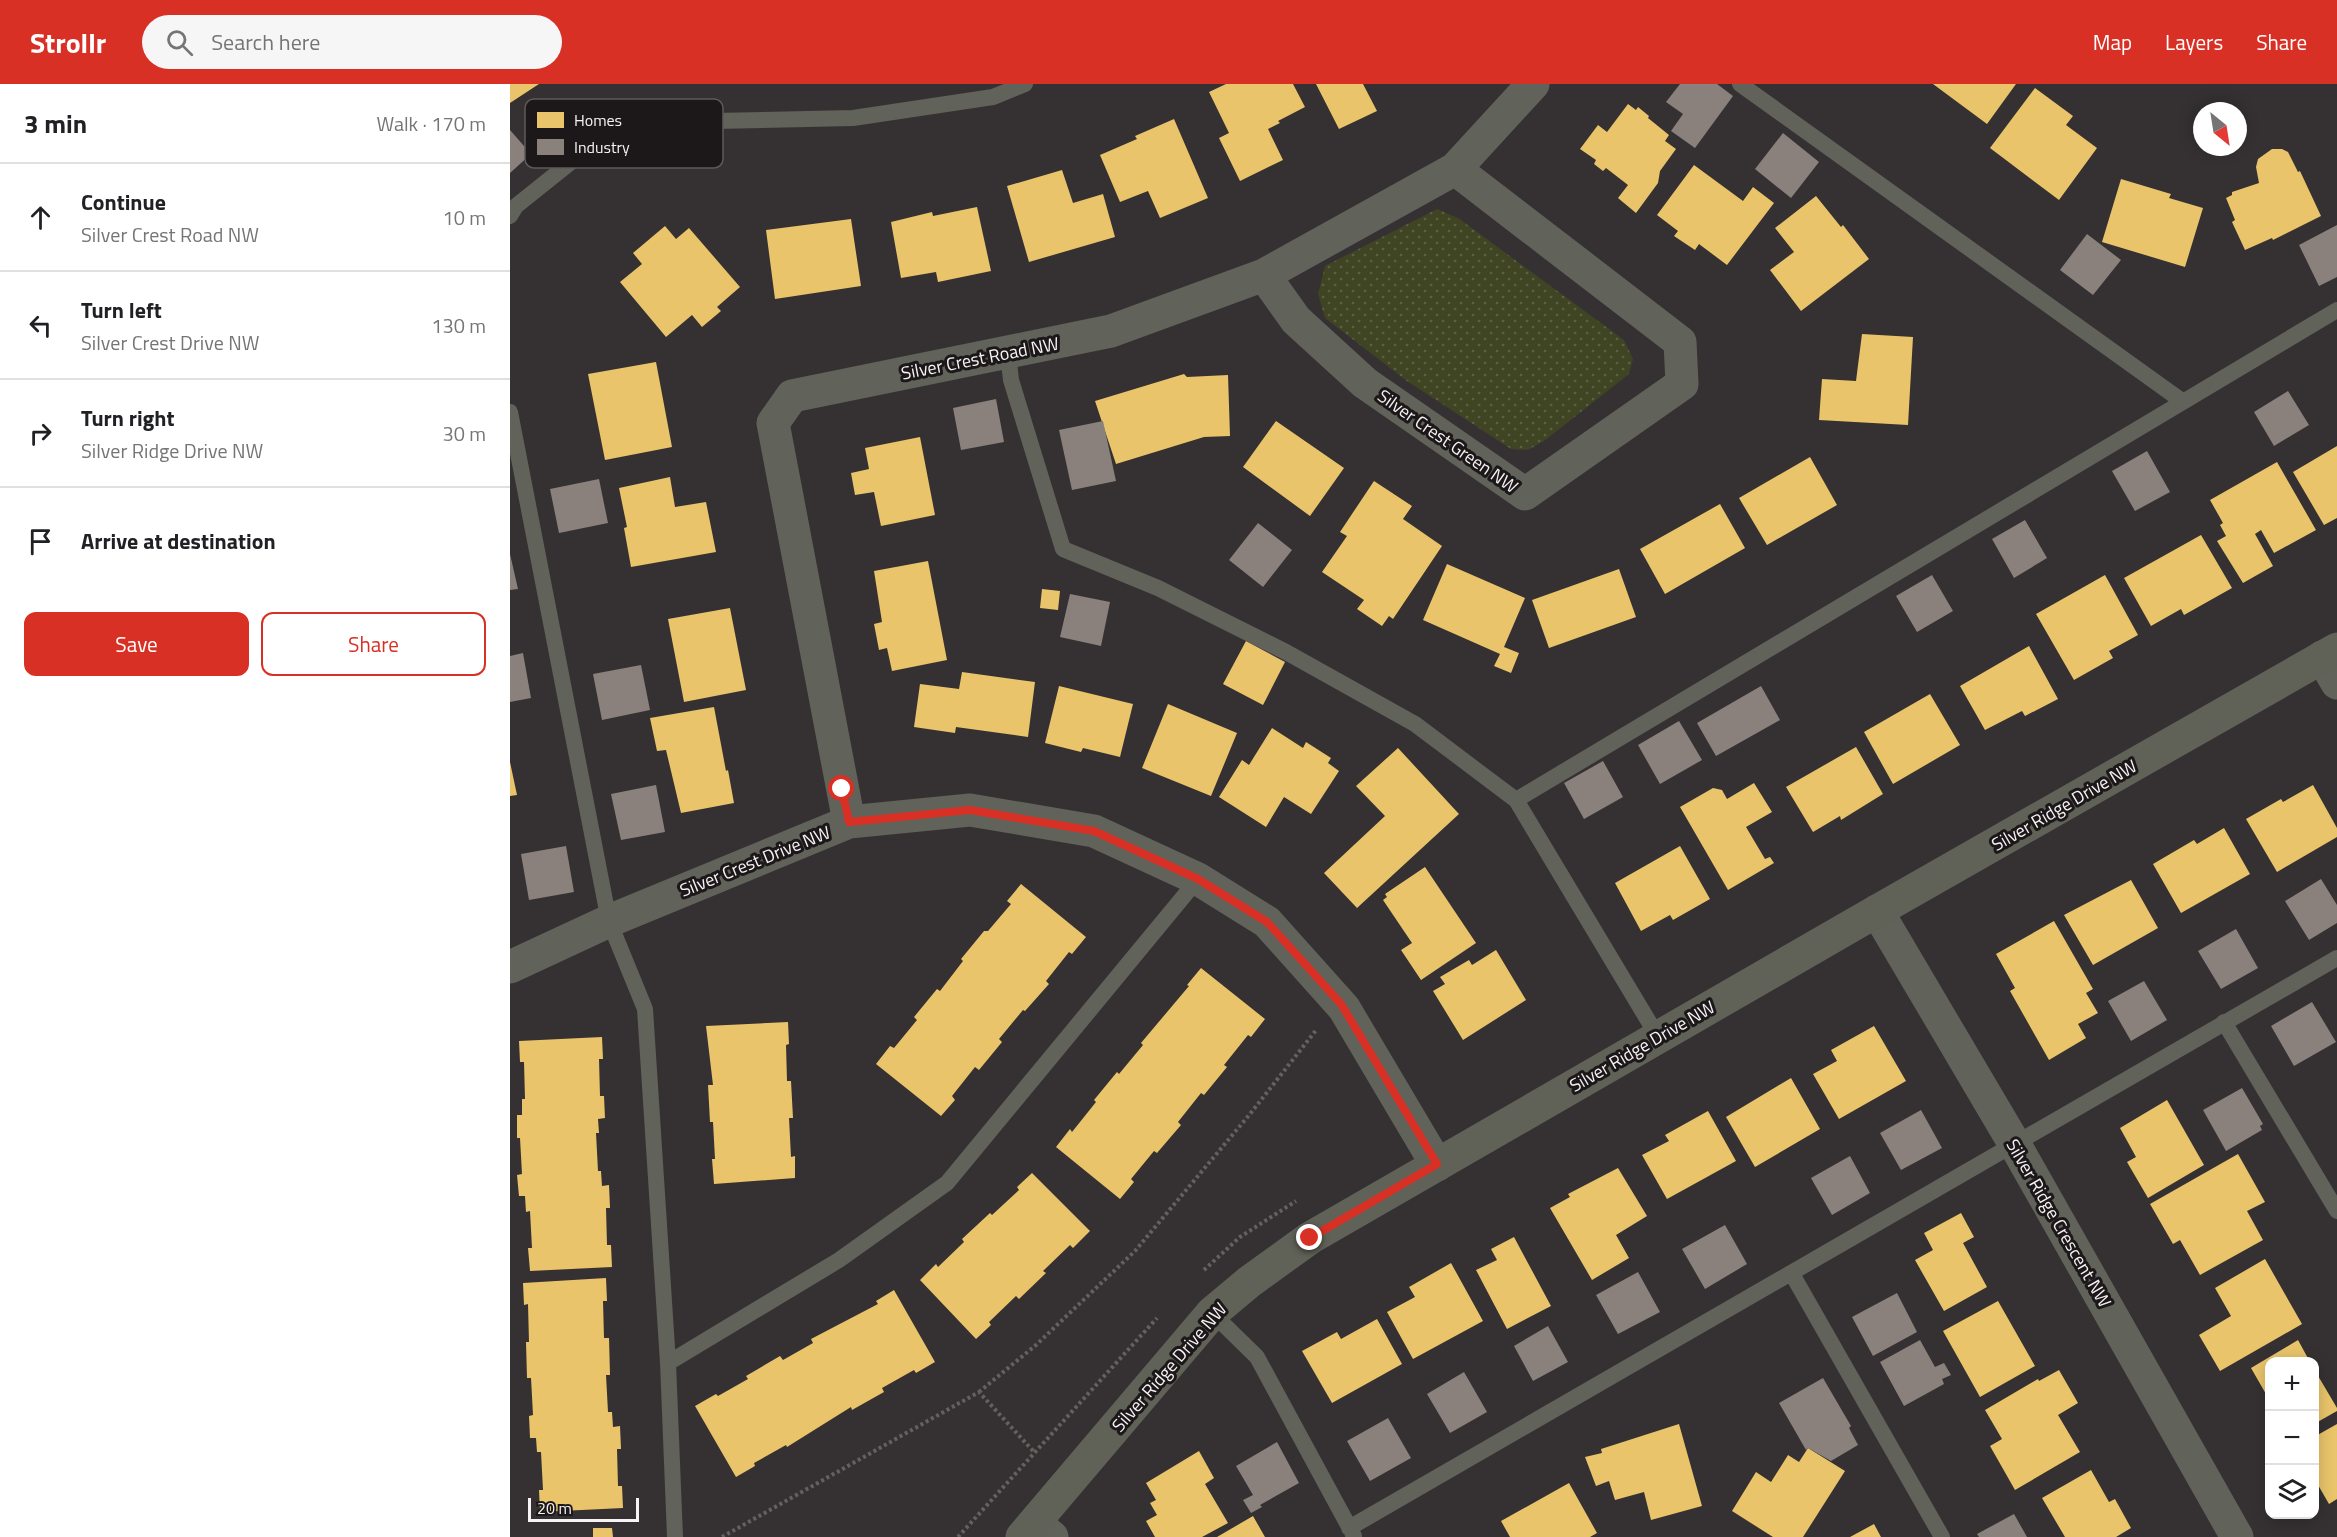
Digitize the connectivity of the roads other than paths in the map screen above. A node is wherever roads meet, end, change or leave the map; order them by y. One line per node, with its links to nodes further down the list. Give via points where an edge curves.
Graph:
1 (1024, 84): 4 (lane, via 993,97 853,118)
2 (1533, 84): 6 (street, Silver Crest Road NW)
3 (1740, 84): 11 (lane)
4 (723, 122)
5 (564, 168): 7 (lane, via 516,206)
6 (1455, 169): 8 (street, Silver Crest Road NW); 8 (street, Silver Crest Green NW, via 1680,342 1682,384 1525,494 1365,383 1296,320)
7 (510, 216)
8 (1264, 275): 10 (street, Silver Crest Road NW, via 1111,331)
9 (2337, 310): 11 (lane)
10 (1008, 354): 14 (lane, via 1011,380 1063,549 1158,588 1296,658 1415,724); 15 (street, Silver Crest Road NW, via 792,396 772,423)
11 (2182, 401): 14 (lane)
12 (510, 412): 18 (lane)
13 (2332, 663): 17 (street, Silver Ridge Drive NW)
14 (1516, 800): 22 (lane)
15 (849, 822): 16 (street, Silver Crest Drive NW, via 970,810 1094,831); 18 (street, Silver Crest Drive NW)
16 (1198, 879): 24 (street, Silver Crest Drive NW, via 1267,922 1341,1004); 28 (lane, via 947,1183 839,1260)
17 (1877, 911): 22 (street, Silver Ridge Drive NW); 23 (street, Silver Ridge Crescent NW)
18 (609, 921): 20 (street, Silver Crest Drive NW); 28 (lane, via 645,1009)
19 (2337, 958): 21 (lane)
20 (510, 967)
21 (2224, 1022): 23 (lane); 25 (lane)
22 (1658, 1037): 24 (street, Silver Ridge Drive NW)
23 (2014, 1143): 26 (lane); 33 (street, Silver Ridge Crescent NW)
24 (1437, 1164): 27 (street, Silver Ridge Drive NW, via 1310,1238)
25 (2337, 1211)
26 (1791, 1274): 30 (lane); 32 (lane)
27 (1212, 1313): 29 (street, Silver Ridge Drive NW); 30 (lane, via 1257,1357)
28 (668, 1363): 31 (lane)
29 (1036, 1532)
30 (1352, 1532)
31 (675, 1537)
32 (1942, 1537)
33 (2237, 1537)

